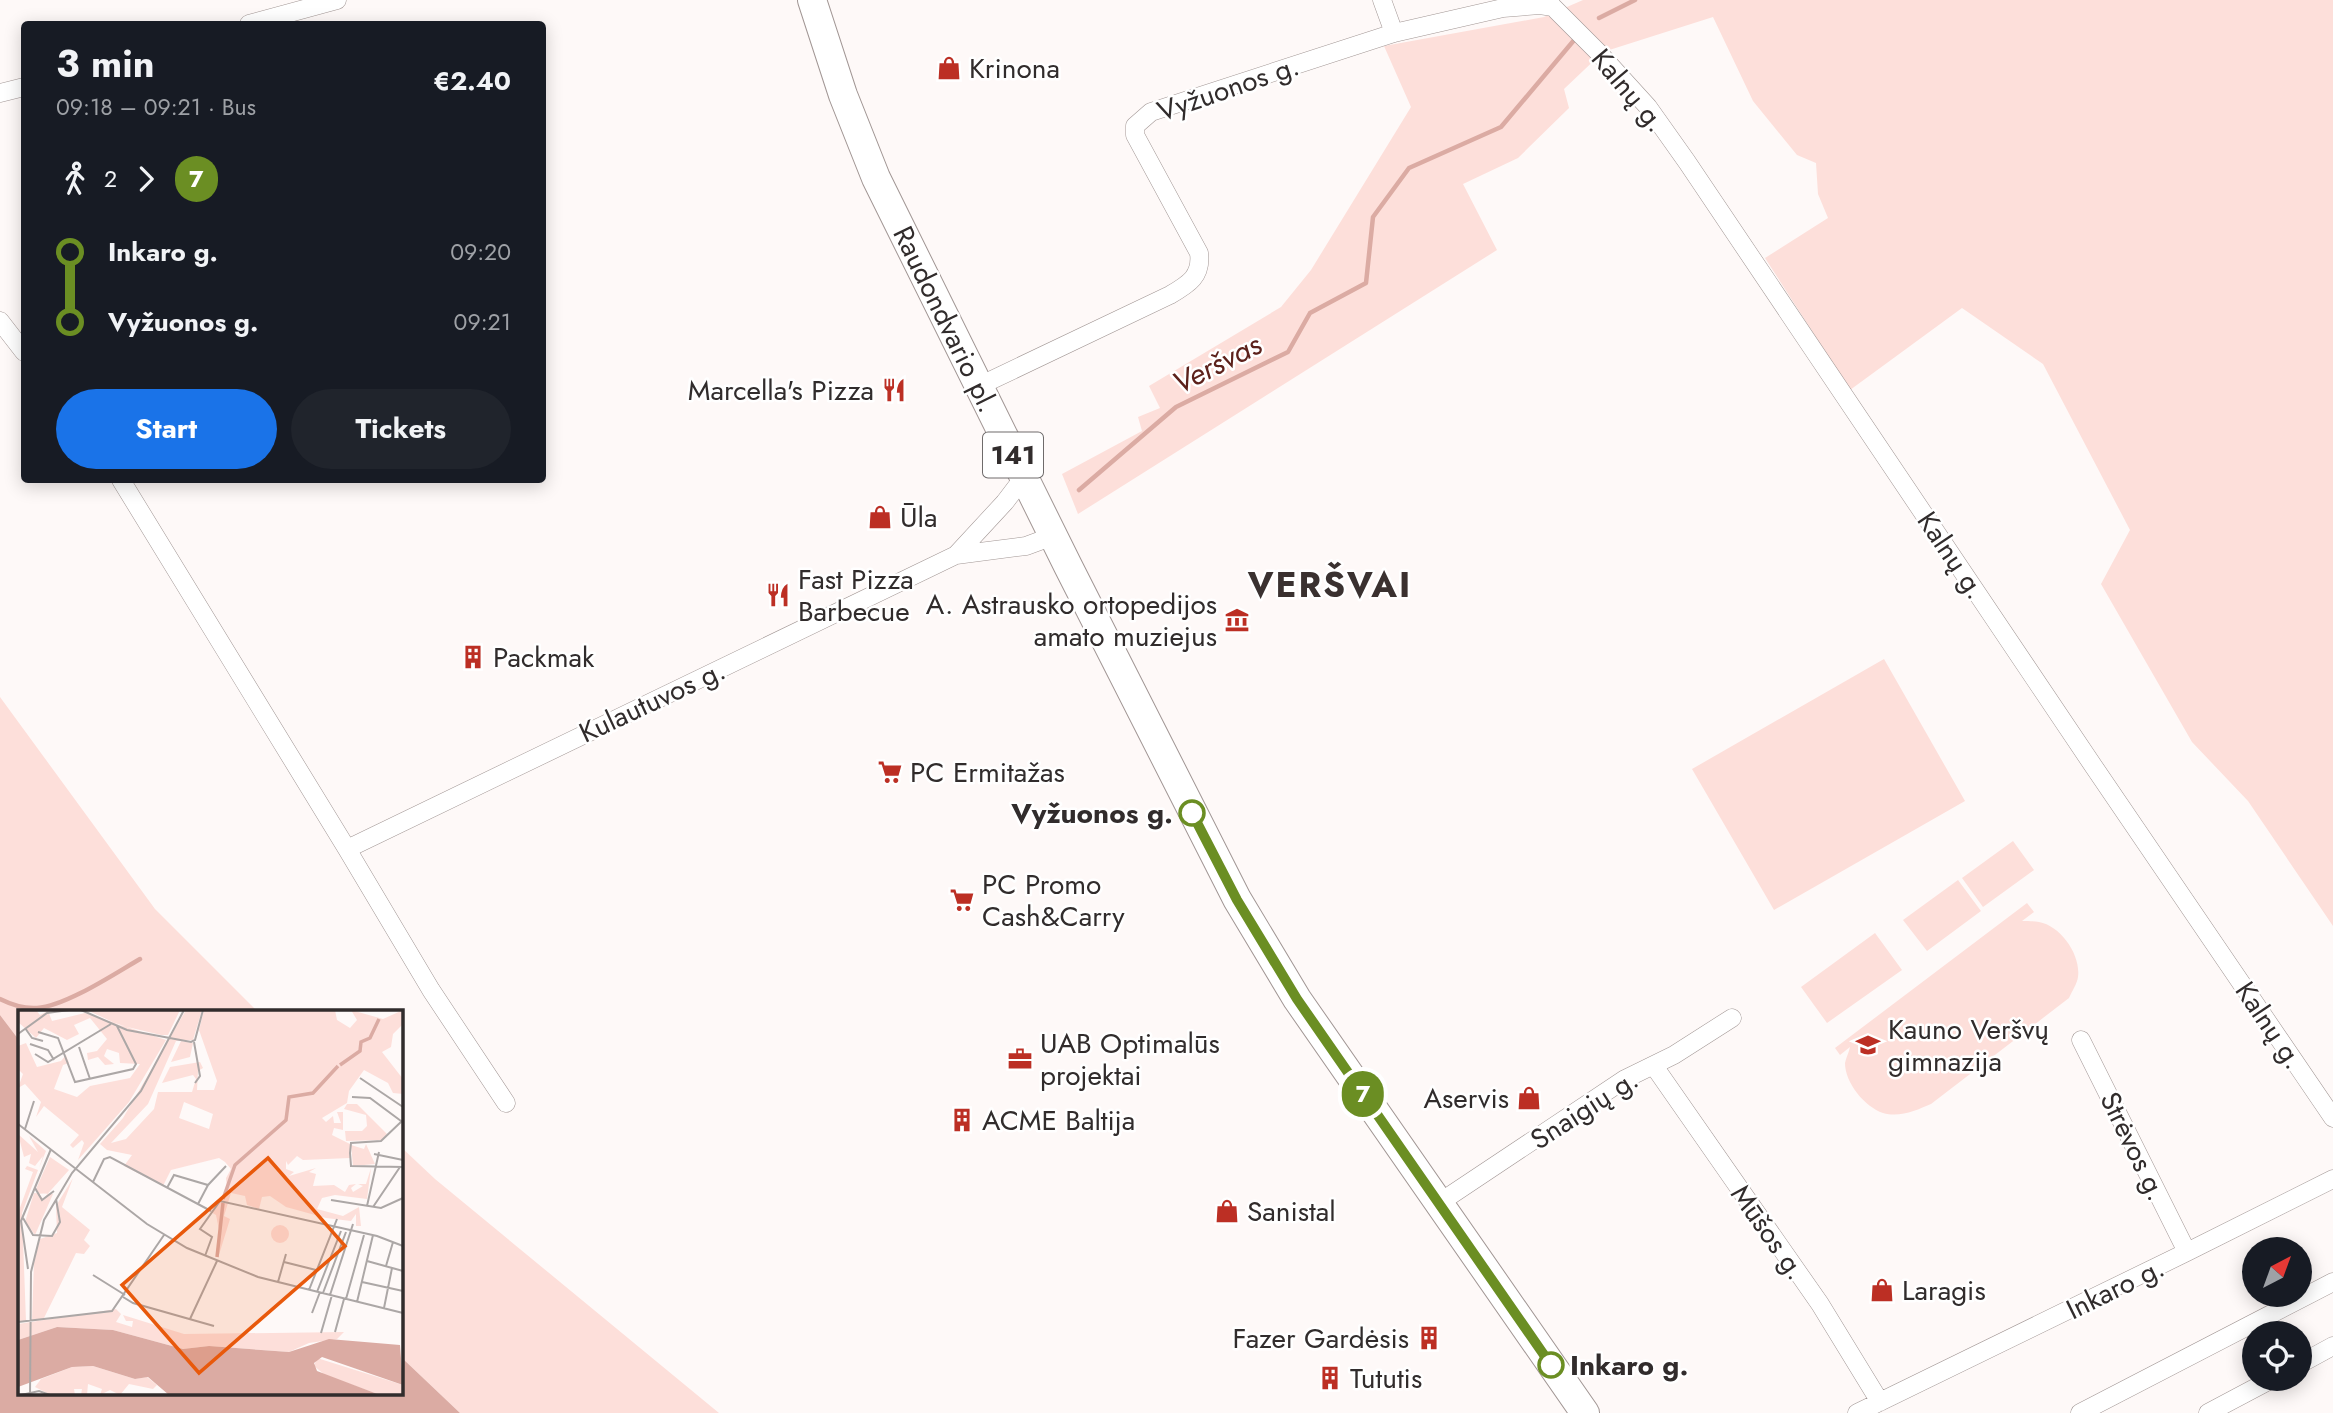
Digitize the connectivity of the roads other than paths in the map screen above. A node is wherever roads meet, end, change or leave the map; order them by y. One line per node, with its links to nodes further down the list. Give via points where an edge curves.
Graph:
1 (337, 0): 4 (street)
2 (812, 0): 10 (main road, Raudondvario pl. / 141, via 876,178)
3 (1382, 0): 5 (street)
4 (260, 21)
5 (1394, 33): 10 (street, Vyžuonos g., via 1142,118 1135,135 1199,253 1197,272 1170,295); 20 (street, Kalnų g., via 1503,8 1553,7 1648,107)
6 (21, 88): 7 (street)
7 (0, 93)
8 (0, 321): 9 (street)
9 (21, 348)
10 (979, 386): 11 (main road, Raudondvario pl. / 141)
11 (1024, 477): 13 (main road, Raudondvario pl. / 141); 14 (street, Kulautuvos g.)
12 (123, 483): 15 (street)
13 (1053, 536): 14 (street, Kulautuvos g., via 1026,546); 22 (main road, Raudondvario pl. / 141, via 1237,900 1297,999)
14 (956, 555): 15 (street, Kulautuvos g.)
15 (347, 849): 19 (street, via 431,990)
16 (1732, 1018): 18 (street, Snaigių g.)
17 (2081, 1040): 23 (street, Strėvos g.)
18 (1654, 1066): 22 (street, Snaigių g., via 1625,1079); 28 (street, Mūšos g., via 1821,1304)
19 (506, 1103)
20 (2333, 1118)
21 (2333, 1179): 23 (street, Inkaro g.)
22 (1439, 1203): 29 (main road, Raudondvario pl. / 141)
23 (2187, 1252): 28 (street, Inkaro g.)
24 (2333, 1282): 31 (street)
25 (2333, 1346): 26 (street)
26 (2312, 1357)
27 (2249, 1391): 32 (street)
28 (1880, 1402): 30 (street, Inkaro g.)
29 (1585, 1413)
30 (1857, 1413)
31 (2080, 1413)
32 (2208, 1413)

